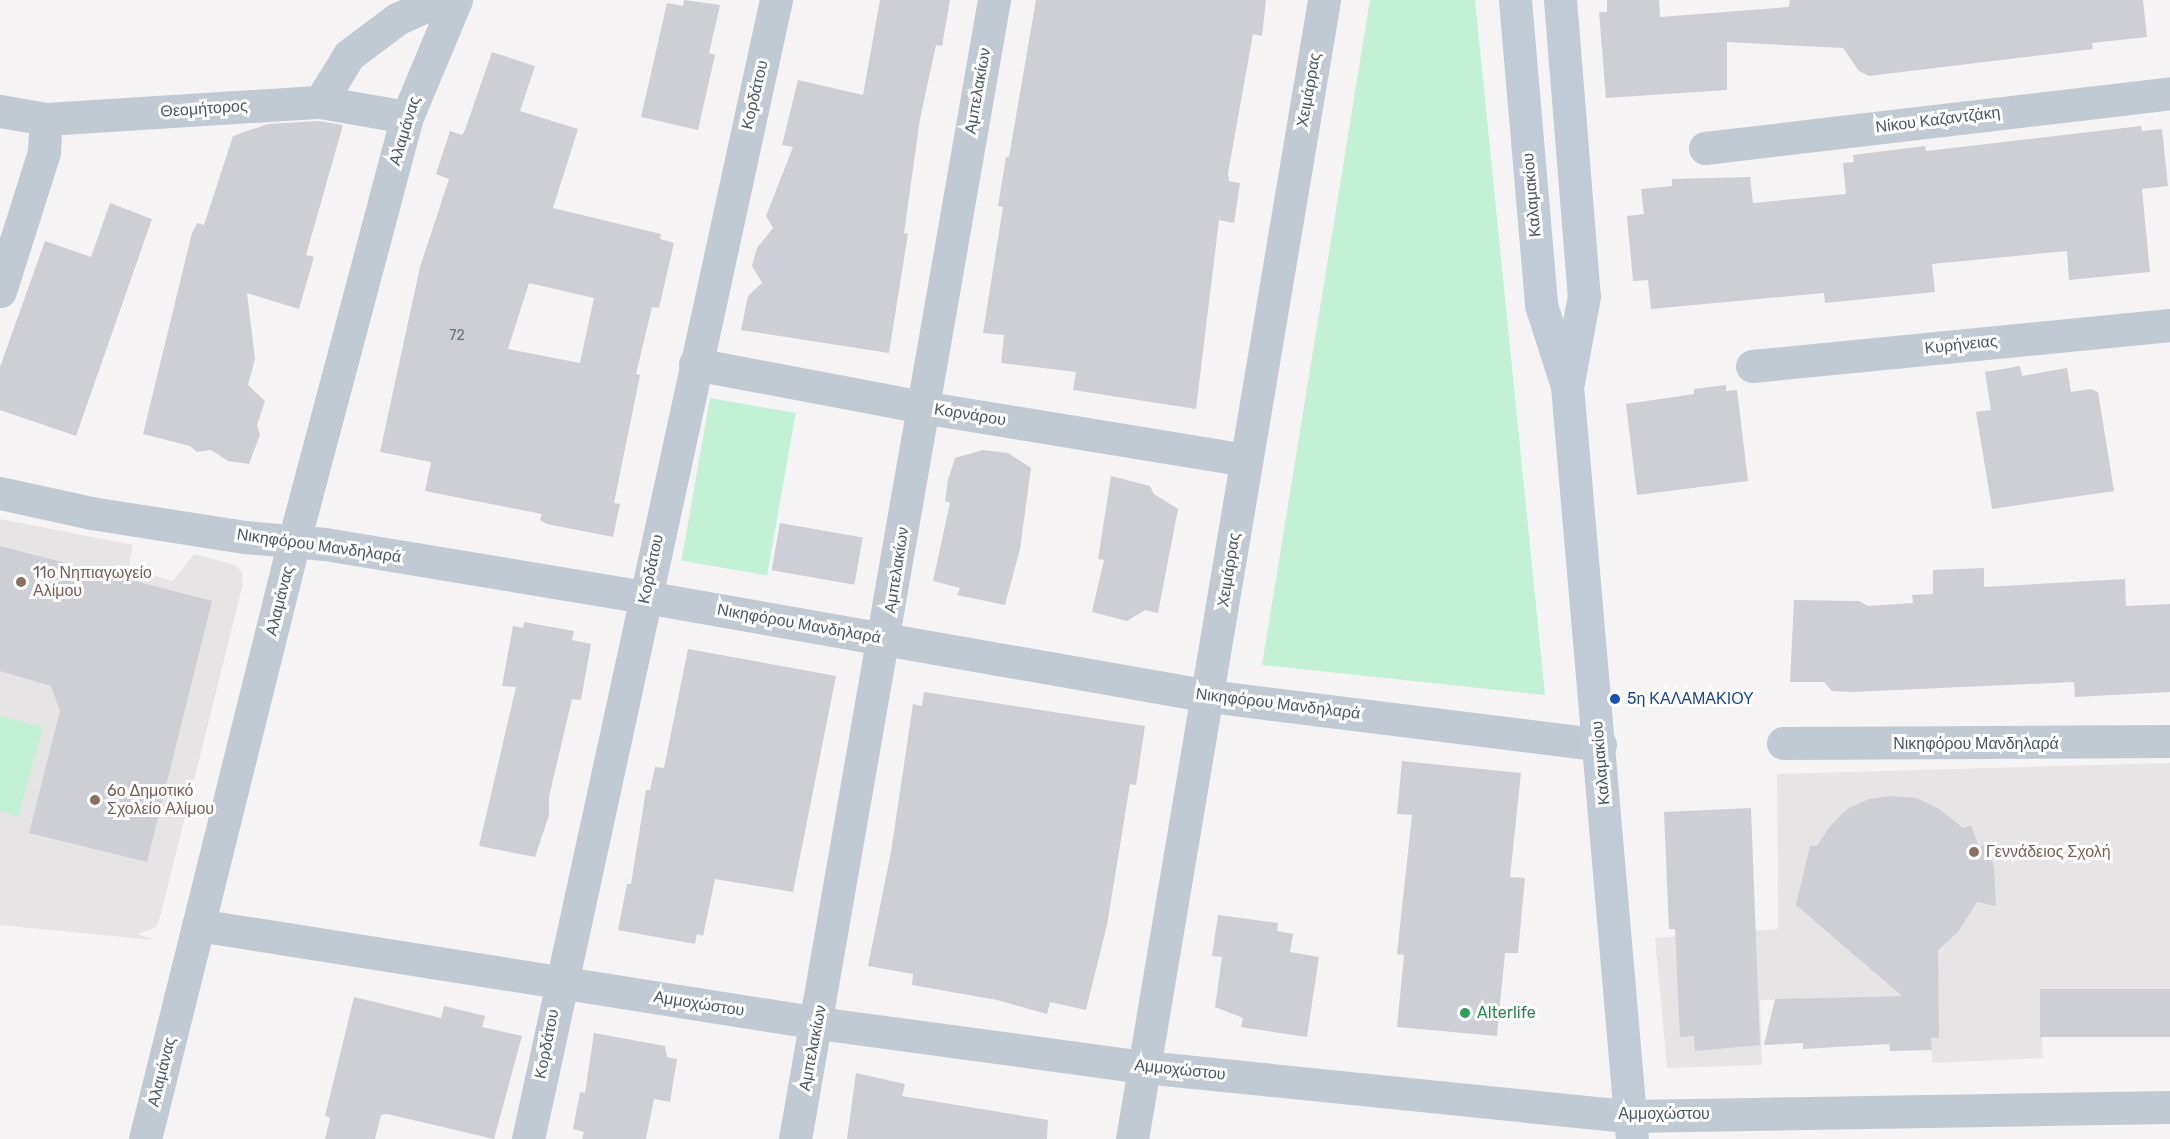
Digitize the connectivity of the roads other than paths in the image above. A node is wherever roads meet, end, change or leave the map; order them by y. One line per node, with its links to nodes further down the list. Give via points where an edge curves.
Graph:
1 (439, 0): 9 (street, via 397,19 350,55)
2 (456, 0): 11 (street, Αλαμάνας)
3 (776, 0): 16 (street, Κορδάτου)
4 (994, 0): 19 (street, Αμπελακίων)
5 (1324, 0): 20 (street, Χειμάρρας)
6 (1515, 0): 18 (main road, Καλαμακίου, via 1541,305)
7 (1560, 0): 18 (main road, Καλαμακίου, via 1584,296)
8 (2170, 93): 13 (street, Νίκου Καζαντζάκη)
9 (320, 102): 11 (street, Θεομήτορος); 12 (street, Θεομήτορος)
10 (0, 111): 12 (street, Θεομήτορος)
11 (407, 117): 22 (street, Αλαμάνας)
12 (46, 119): 14 (street, via 44,152)
13 (1705, 148)
14 (0, 291)
15 (2170, 325): 17 (street, Κυρήνειας)
16 (694, 364): 19 (street, Κορνάρου); 23 (street, Κορδάτου)
17 (1752, 366)
18 (1567, 386): 28 (main road, Καλαμακίου)
19 (922, 407): 20 (street, Κορνάρου); 24 (street, Αμπελακίων)
20 (1246, 459): 25 (street, Χειμάρρας)
21 (0, 493): 22 (street, Νικηφόρου Μανδηλαρά, via 91,513)
22 (294, 541): 23 (street, Νικηφόρου Μανδηλαρά); 29 (street, Αλαμάνας)
23 (645, 597): 24 (street, Νικηφόρου Μανδηλαρά); 30 (street, Κορδάτου)
24 (885, 640): 25 (street, Νικηφόρου Μανδηλαρά); 31 (street, Αμπελακίων)
25 (1209, 696): 28 (street, Νικηφόρου Μανδηλαρά); 32 (street, Χειμάρρας)
26 (2170, 741): 27 (street, Νικηφόρου Μανδηλαρά)
27 (1783, 743)
28 (1600, 745): 34 (main road, Καλαμακίου)
29 (198, 925): 30 (street, Αμμοχώστου); 35 (street, Αλαμάνας)
30 (559, 981): 31 (street, Αμμοχώστου); 36 (street, Κορδάτου)
31 (818, 1023): 32 (street, Αμμοχώστου); 37 (street, Αμπελακίων)
32 (1144, 1067): 34 (street, Αμμοχώστου); 38 (street, Χειμάρρας)
33 (2170, 1107): 34 (street, Αμμοχώστου)
34 (1631, 1127)
35 (145, 1139)
36 (528, 1139)
37 (795, 1139)
38 (1132, 1139)

